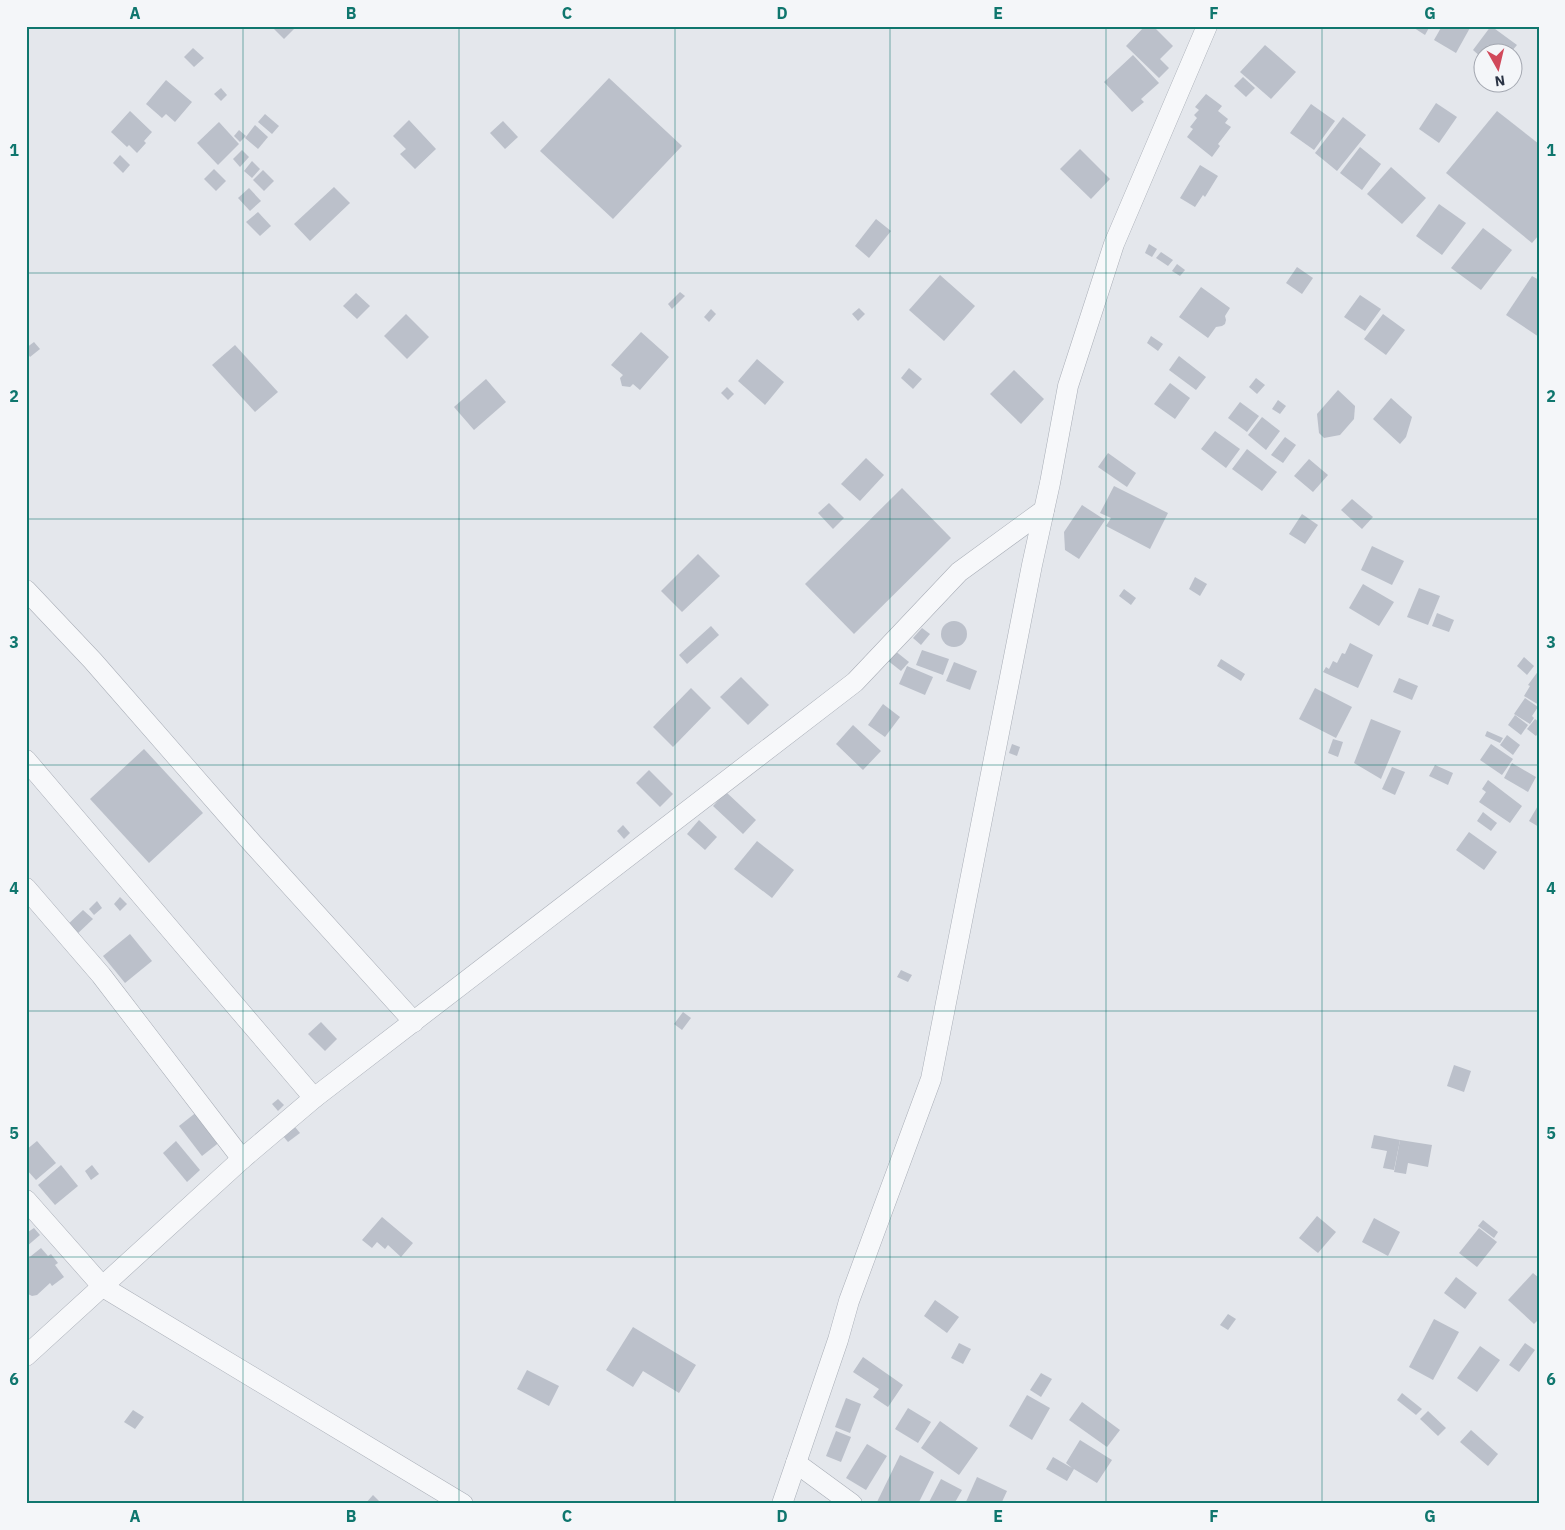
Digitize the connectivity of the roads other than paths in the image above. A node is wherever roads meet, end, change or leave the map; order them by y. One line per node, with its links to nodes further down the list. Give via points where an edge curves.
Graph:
1 (1206, 26): 2 (street, via 1114,244 1068,386)
2 (1044, 510): 6 (street, via 959,572 855,682); 12 (street, via 931,1079 849,1301)
3 (26, 590): 6 (street)
4 (26, 760): 7 (street)
5 (26, 888): 8 (street, via 101,975)
6 (414, 1022): 7 (street)
7 (314, 1098): 8 (street)
8 (242, 1160): 10 (street)
9 (26, 1200): 10 (street)
10 (103, 1287): 11 (street); 13 (street)
11 (26, 1356)
12 (796, 1463): 14 (street); 15 (street)
13 (463, 1504)
14 (782, 1504)
15 (852, 1504)

